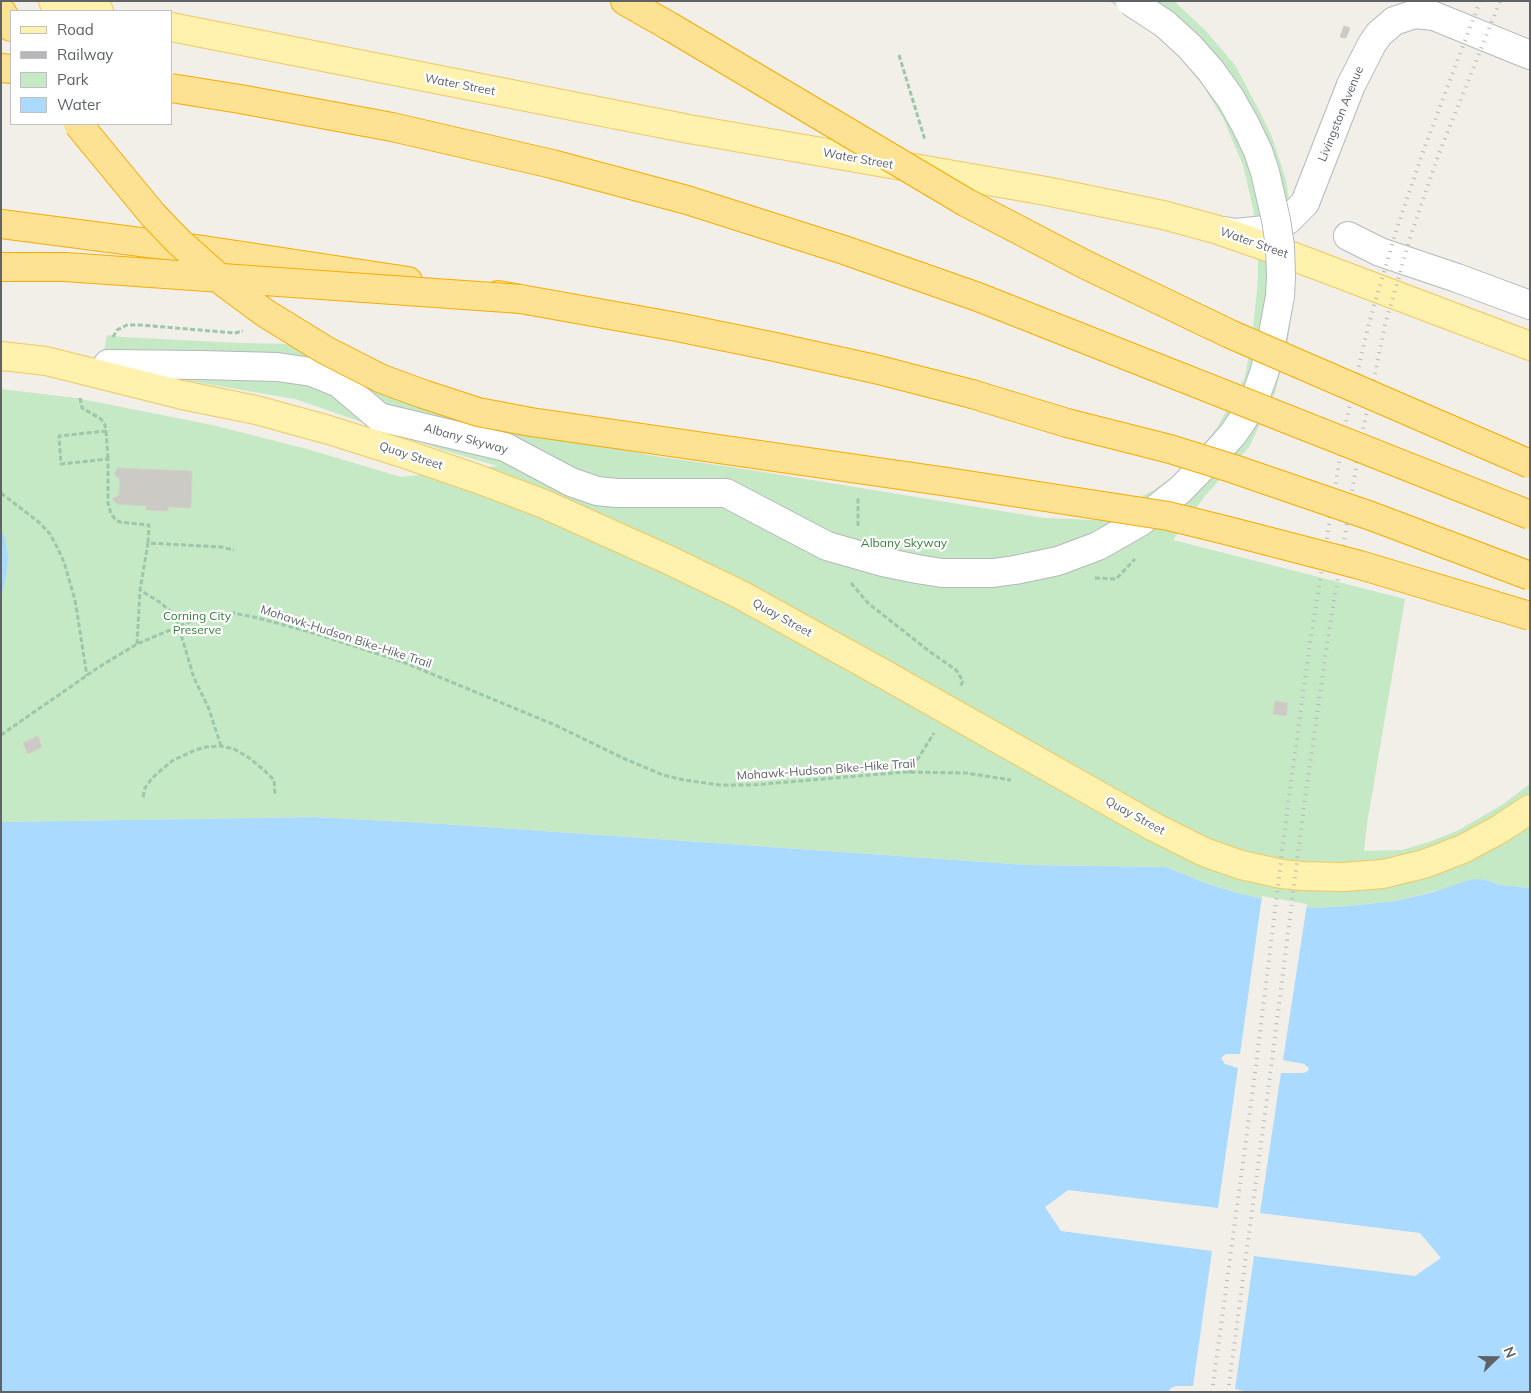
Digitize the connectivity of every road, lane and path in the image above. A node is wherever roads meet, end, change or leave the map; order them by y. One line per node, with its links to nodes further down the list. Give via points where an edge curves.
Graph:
1 (53, 1): 4 (main road)
2 (625, 1): 26 (highway, bridge, via 967,203 1086,265 1230,334)
3 (1130, 1): 31 (street, Albany Skyway, bridge, via 1165,24 1212,71 1245,124 1265,172 1280,246 1280,296 1264,373 1244,418 1181,489 1140,522 1098,546 1058,561 993,573 942,573 883,562)
4 (94, 10)
5 (1, 11): 6 (highway)
6 (10, 25)
7 (172, 27): 14 (main road, Water Street, via 541,101 1109,203)
8 (899, 55): 12 (path)
9 (1530, 55): 14 (street, Livingston Avenue, via 1434,16 1415,14 1394,22 1372,44 1351,85 1305,203 1288,220 1265,230 1236,233)
10 (172, 88): 29 (highway, bridge, via 392,128 552,164 696,202 978,297)
11 (79, 125): 36 (highway, bridge, via 153,215 227,285 272,318 332,354 382,379 423,394 478,412 531,422 1168,516 1360,565)
12 (925, 140)
13 (1, 224): 17 (highway, bridge, via 358,272)
14 (1215, 229): 20 (main road, Water Street)
15 (1348, 236): 18 (street, via 1380,252)
16 (1, 266): 17 (highway, bridge, via 65,267)
17 (521, 299): 33 (highway, bridge, via 775,347 972,394 1243,472)
18 (1530, 306)
19 (247, 328): 22 (path, via 235,333 124,326 114,335)
20 (1530, 346)
21 (1, 356): 48 (main road, Quay Street, via 46,361 256,410 406,454 544,504 741,595 1154,827 1232,863 1302,876 1343,878 1383,874 1424,864 1463,849)
22 (108, 364): 31 (street, Albany Skyway, via 277,367 312,372 339,383 379,416 504,447 571,482 597,491 726,493)
23 (80, 394): 24 (path, via 82,408 101,419)
24 (106, 431): 25 (path); 25 (path, via 59,436 61,464)
25 (108, 459): 30 (path, via 111,514 120,522 149,525)
26 (1530, 464)
27 (858, 492): 31 (path, via 858,527 848,539)
28 (1, 493): 39 (path, via 40,523 57,547 75,600)
29 (1530, 515)
30 (148, 543): 32 (path); 35 (path)
31 (827, 546)
32 (234, 550)
33 (1530, 576)
34 (850, 583): 40 (path, via 868,603 956,670 963,681)
35 (140, 590): 37 (path, via 161,603); 38 (path)
36 (1530, 616)
37 (179, 626): 38 (path, Mohawk-Hudson Bike-Hike Trail); 43 (path, via 194,678 209,709); 44 (path, Mohawk-Hudson Bike-Hike Trail, via 205,616 233,613 310,632 403,662 556,725 662,775 684,780 752,785)
38 (137, 644): 39 (path, Mohawk-Hudson Bike-Hike Trail)
39 (87, 676): 42 (path, Mohawk-Hudson Bike-Hike Trail)
40 (958, 690)
41 (934, 733): 44 (path)
42 (1, 735)
43 (221, 746): 46 (path, via 234,749 265,771 274,780); 47 (path, via 195,750 172,761 148,783)
44 (909, 773): 45 (path, Mohawk-Hudson Bike-Hike Trail, via 966,773)
45 (1012, 780)
46 (275, 795)
47 (143, 797)
48 (1530, 809)

